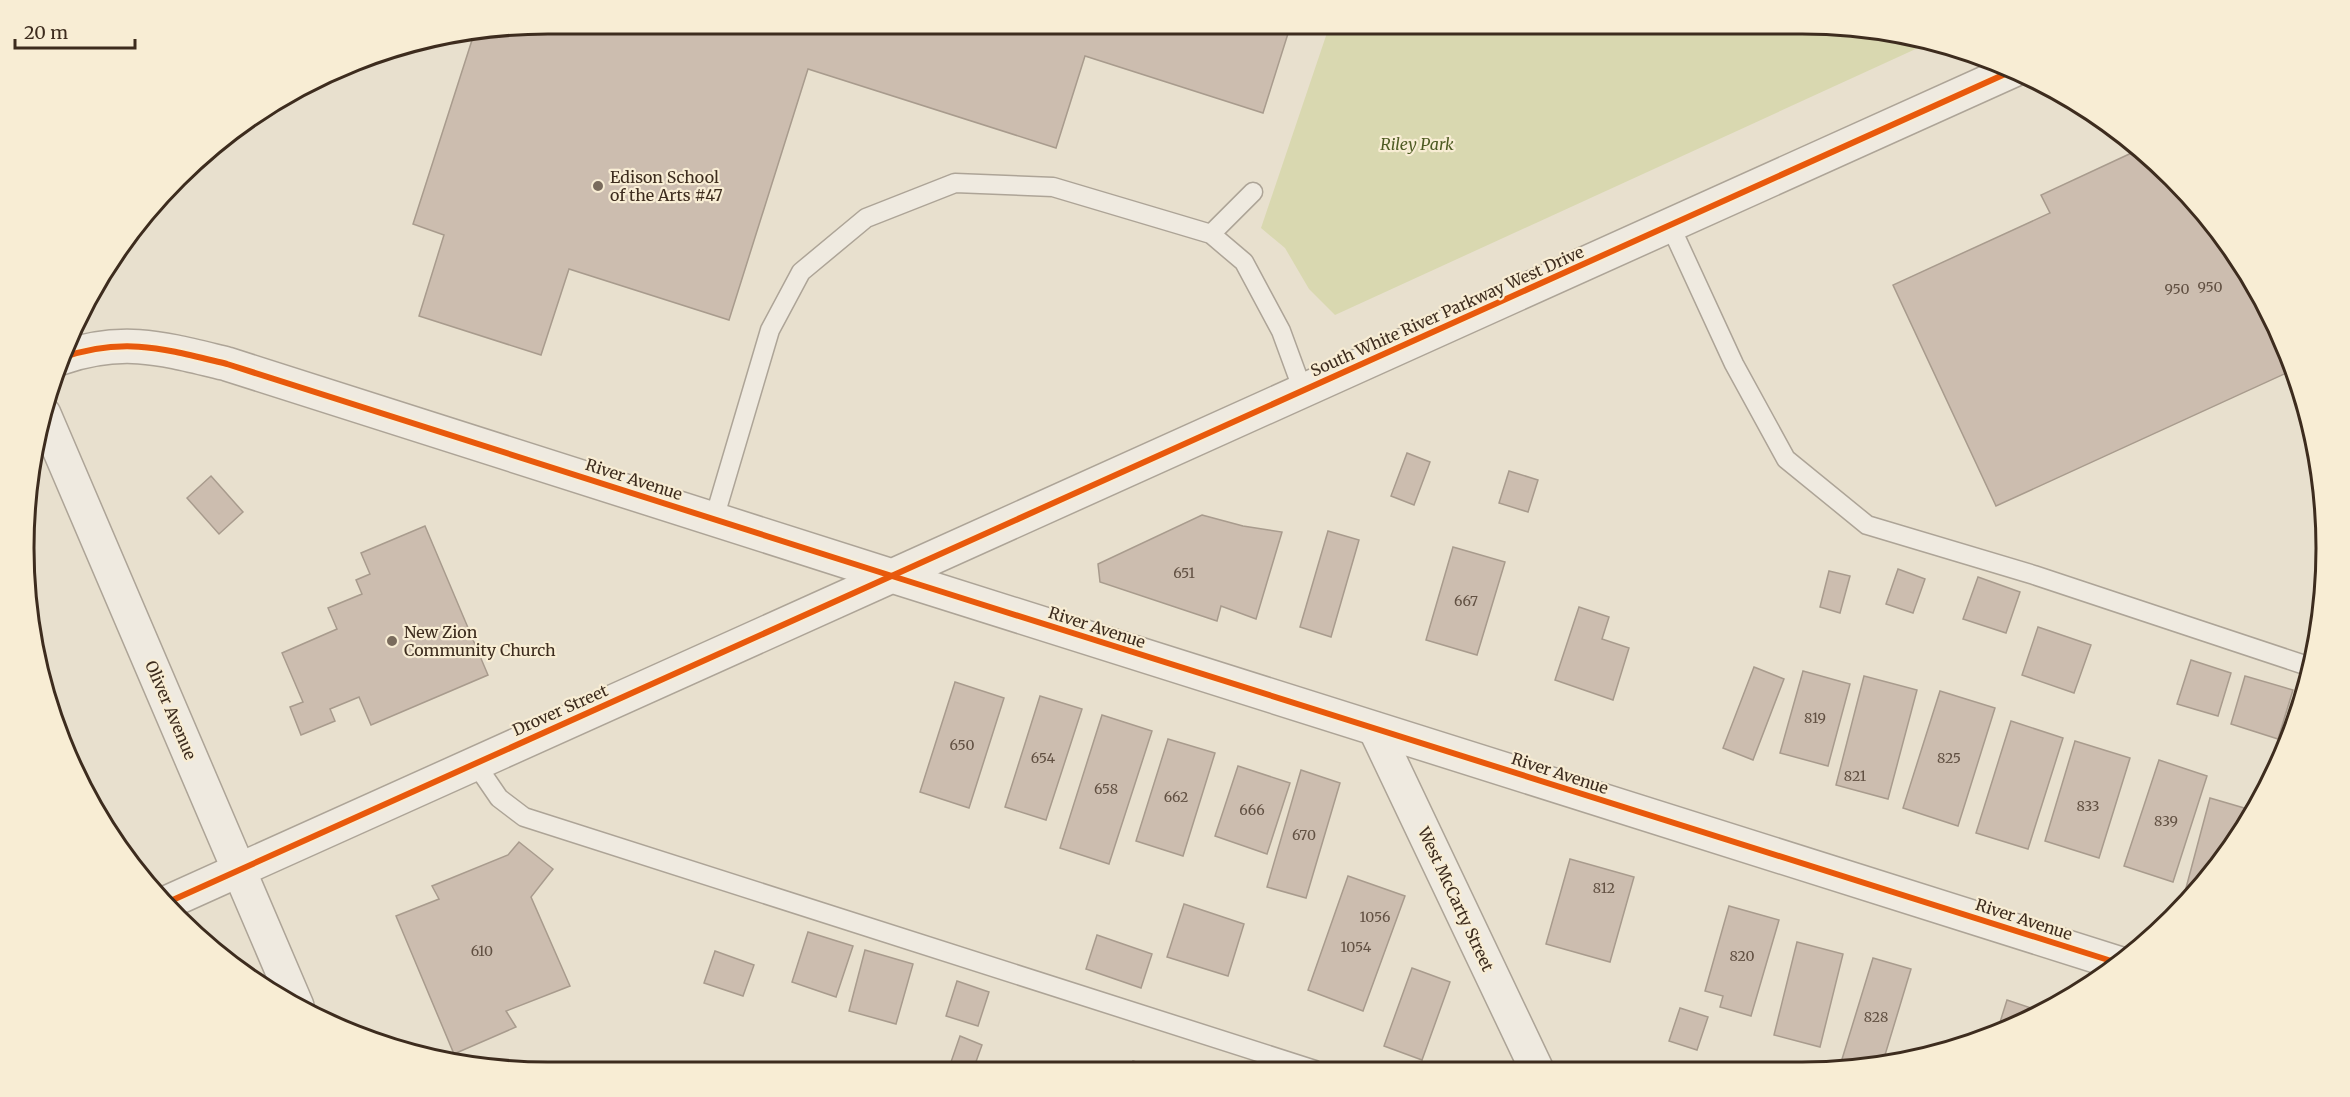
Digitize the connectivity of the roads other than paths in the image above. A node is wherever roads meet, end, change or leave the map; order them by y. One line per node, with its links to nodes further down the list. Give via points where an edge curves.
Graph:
1 (2002, 76): 3 (street, South White River Parkway West Drive)
2 (1253, 192): 4 (lane)
3 (1670, 225): 6 (street, South White River Parkway West Drive); 10 (lane, via 1734,364 1786,459 1867,525 2034,575)
4 (1211, 234): 6 (lane, via 1244,262 1281,331); 8 (lane, via 1053,186 955,183 866,219 801,272 770,330)
5 (73, 354): 8 (street, River Avenue, via 127,345 157,347 227,364)
6 (1303, 391): 9 (street, South White River Parkway West Drive)
7 (49, 426): 13 (street, Oliver Avenue)
8 (714, 519): 9 (street, River Avenue)
9 (892, 576): 11 (street, River Avenue); 12 (street, Drover Street)
10 (2302, 664)
11 (1375, 729): 15 (street, River Avenue); 18 (street, West McCarty Street)
12 (475, 763): 13 (street, Drover Street); 17 (lane, via 499,798 524,817)
13 (239, 870): 14 (street, Drover Street); 16 (street, Oliver Avenue)
14 (173, 899)
15 (2109, 960)
16 (292, 995)
17 (1290, 1062)
18 (1533, 1062)

